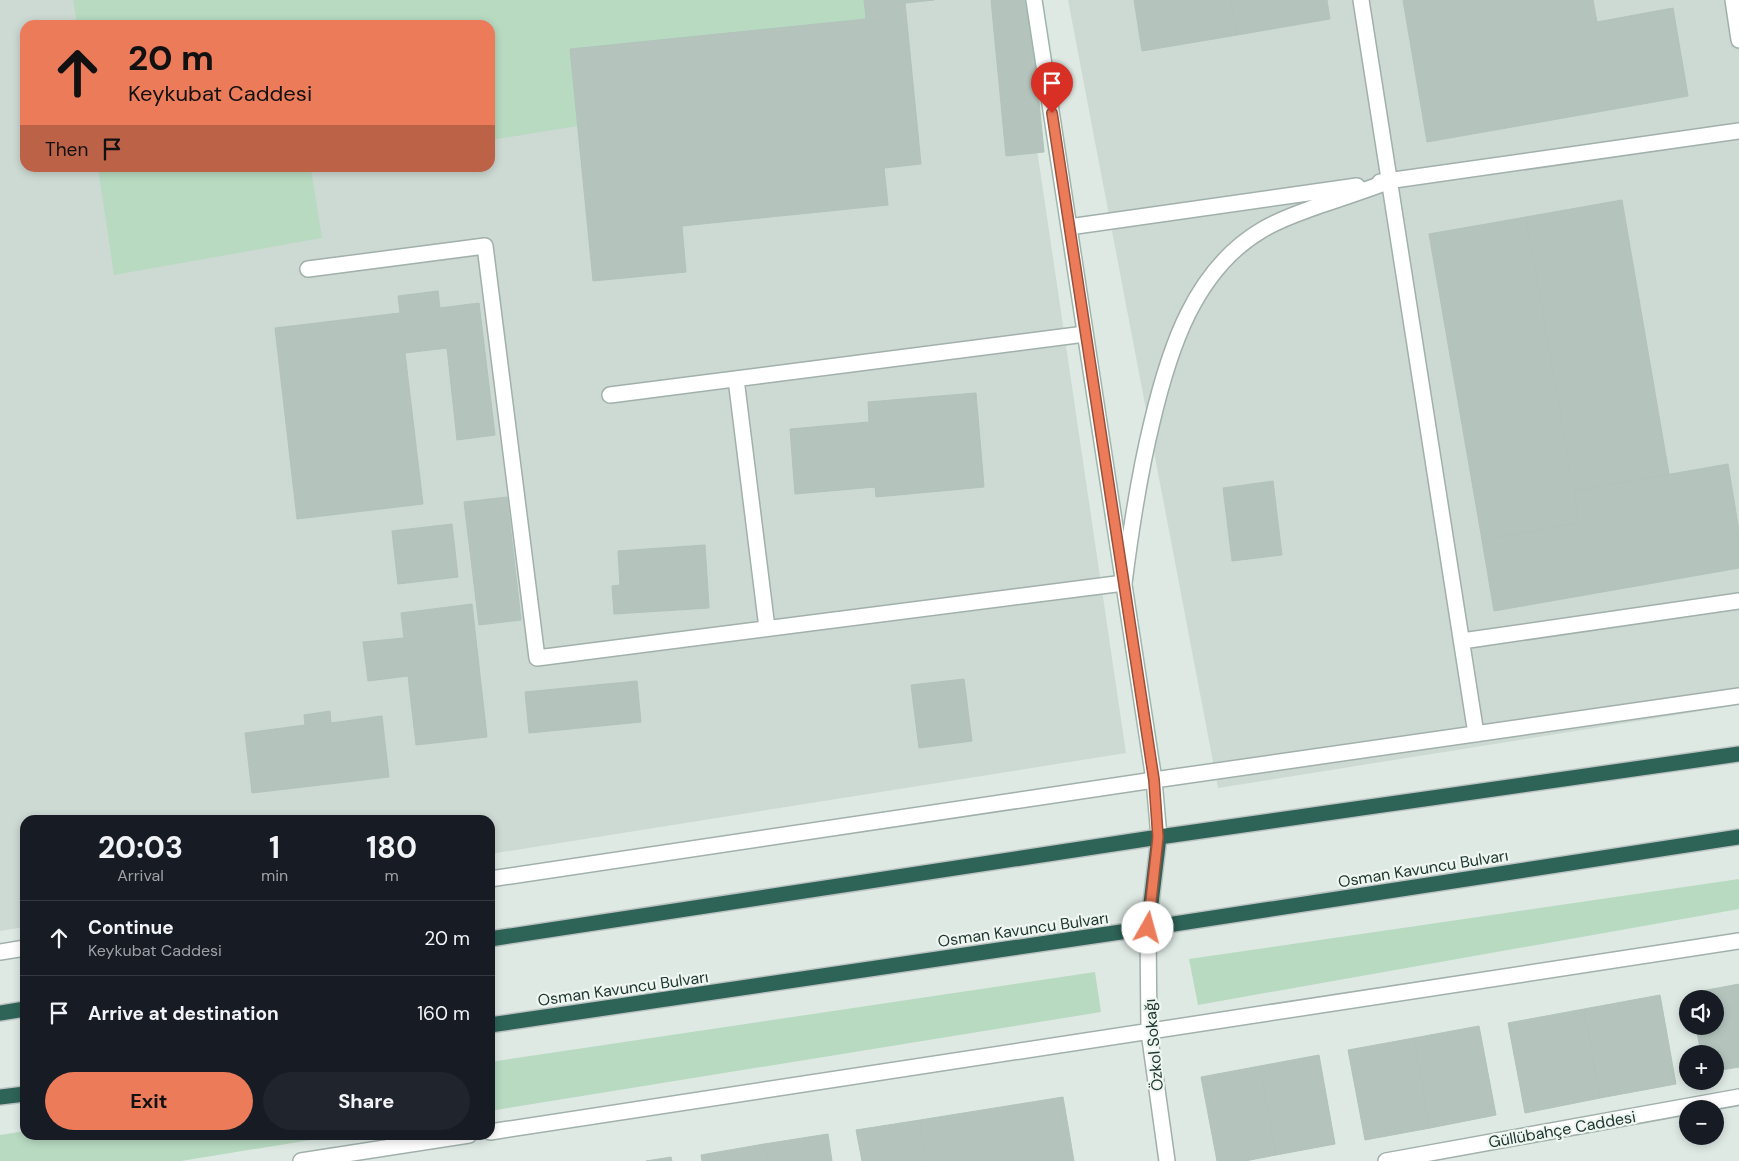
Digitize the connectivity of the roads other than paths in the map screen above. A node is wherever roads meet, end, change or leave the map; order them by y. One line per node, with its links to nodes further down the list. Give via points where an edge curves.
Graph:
1 (1034, 0): 7 (street)
2 (1361, 0): 6 (street)
3 (1733, 0): 4 (street)
4 (1739, 40)
5 (1739, 131): 6 (street)
6 (1390, 181): 7 (street); 12 (street, via 1281,219 1261,230 1225,259 1200,292 1176,339 1158,397 1143,458); 15 (street)
7 (1069, 227): 9 (street)
8 (308, 269): 14 (street, via 485,246 537,658)
9 (1085, 334): 10 (street); 12 (street)
10 (736, 379): 11 (street); 14 (street)
11 (610, 395)
12 (1124, 583): 14 (street); 19 (street)
13 (1739, 601): 15 (street)
14 (767, 628)
15 (1462, 641): 17 (street)
16 (1739, 696): 17 (street)
17 (1476, 734): 19 (street)
18 (1739, 754): 20 (highway)
19 (1154, 780): 20 (street); 22 (street)
20 (1158, 837): 23 (highway); 24 (highway)
21 (1739, 837): 23 (highway, Osman Kavuncu Bulvarı)
22 (495, 878)
23 (1148, 928): 30 (highway, Osman Kavuncu Bulvarı); 31 (street, Özkol Sokağı)
24 (495, 938)
25 (1739, 940): 31 (street)
26 (20, 949): 27 (street)
27 (0, 952)
28 (20, 1010): 29 (highway)
29 (0, 1013)
30 (495, 1024)
31 (1149, 1032): 35 (street); 39 (street, Özkol Sokağı)
32 (20, 1095): 33 (highway)
33 (0, 1097)
34 (1739, 1097): 40 (street, Güllübahçe Caddesi)
35 (495, 1131)
36 (438, 1140): 37 (street)
37 (320, 1159): 38 (street)
38 (301, 1161)
39 (1167, 1161)
40 (1386, 1161)

